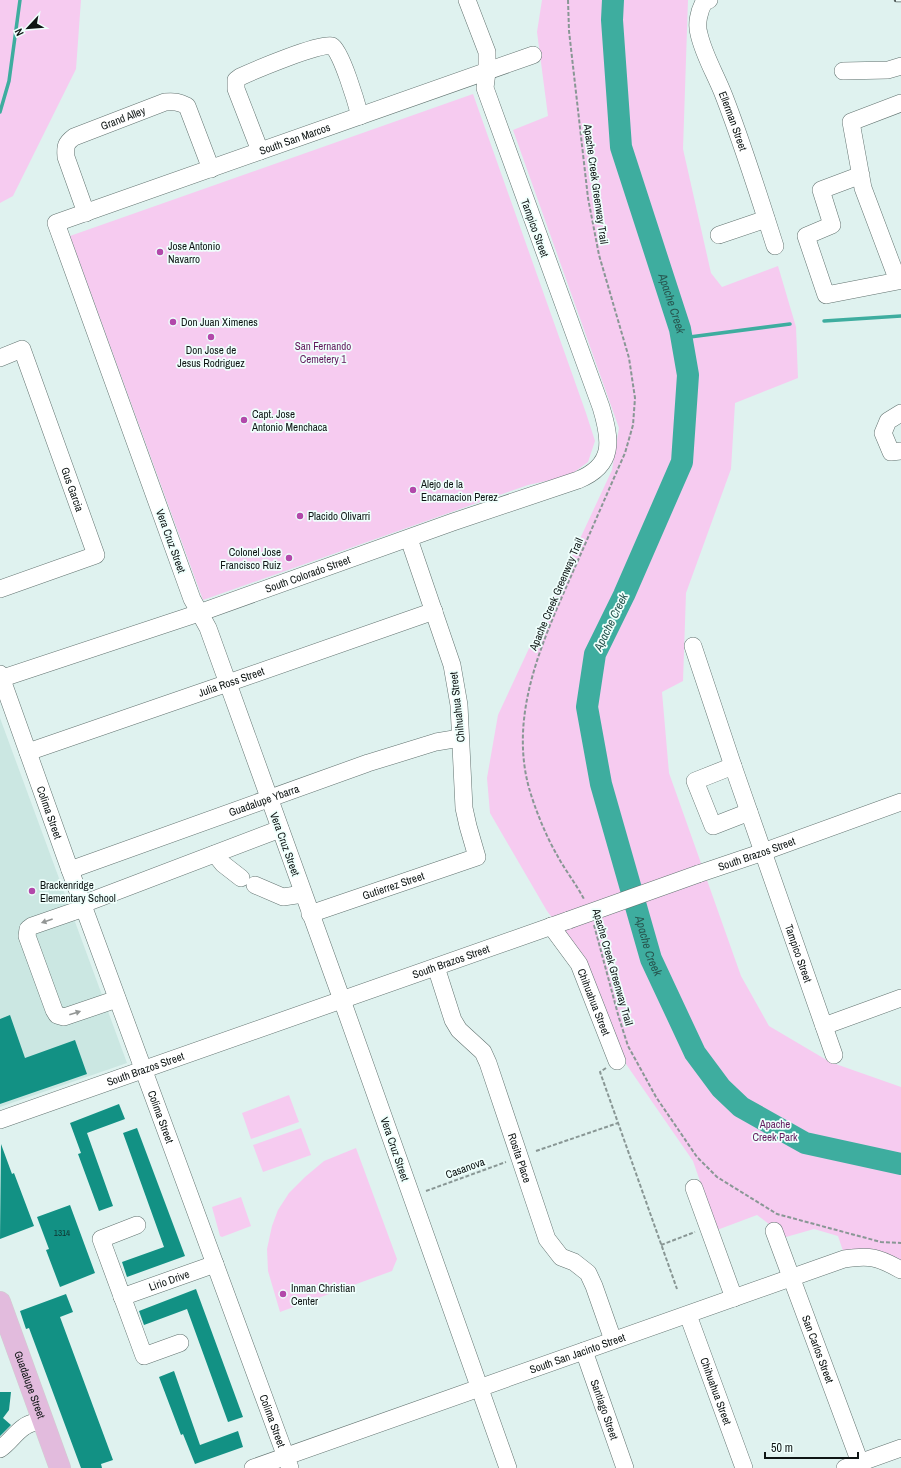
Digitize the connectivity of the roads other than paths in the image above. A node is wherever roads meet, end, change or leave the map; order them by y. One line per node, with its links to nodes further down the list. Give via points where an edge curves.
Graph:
1 (467, 0): 6 (street, Tampico Street, via 487,52)
2 (709, 0): 13 (street, Ellerman Street, via 704,2 701,8 698,32 724,96)
3 (533, 55): 6 (street, South San Marcos)
4 (901, 66): 5 (street, via 888,70)
5 (843, 71)
6 (487, 72): 8 (street, South San Marcos); 21 (street, Tampico Street, via 485,88 608,429 609,443)
7 (901, 103): 11 (street, via 851,122)
8 (360, 116): 9 (street, South San Marcos); 9 (street, via 335,49 324,46 300,53 236,80 236,89)
9 (260, 151): 10 (street, South San Marcos)
10 (211, 169): 12 (street, South San Marcos); 12 (street, Grand Alley, via 187,106 179,102 165,102 74,136 67,142 66,156)
11 (861, 174): 17 (street, via 863,188); 17 (street, via 821,190 832,225 806,236 826,295)
12 (86, 213): 14 (street, South San Marcos)
13 (766, 219): 15 (street); 16 (street, Ellerman Street)
14 (56, 223): 25 (street, Vera Cruz Street)
15 (719, 235)
16 (774, 246)
17 (899, 282)
18 (0, 358): 23 (street, Gus Garcia, via 22,349 96,555)
19 (901, 413): 20 (street, via 888,421 883,433 891,452)
20 (901, 451)
21 (605, 456): 22 (street, South Colorado Street, via 599,469 584,478)
22 (409, 539): 24 (street, Chihuahua Street); 25 (street, South Colorado Street)
23 (0, 589)
24 (434, 610): 28 (street, Julia Ross Street); 29 (street, Chihuahua Street, via 452,665 459,705)
25 (199, 613): 27 (street, South Colorado Street); 28 (street, Vera Cruz Street, via 208,628)
26 (693, 646): 31 (street, Tampico Street)
27 (0, 677): 30 (street, Colima Street)
28 (228, 684): 30 (street, Julia Ross Street); 32 (street, Vera Cruz Street)
29 (460, 738): 32 (street, Guadalupe Ybarra, via 436,742 368,763); 38 (street, Chihuahua Street, via 464,808)
30 (28, 752): 39 (street, Colima Street)
31 (733, 766): 34 (street, Tampico Street); 34 (street, via 695,780 714,826)
32 (269, 798): 35 (street, Vera Cruz Street); 39 (street, Guadalupe Ybarra)
33 (901, 802): 36 (street, South Brazos Street)
34 (750, 812): 36 (street, Tampico Street)
35 (280, 829): 37 (street); 40 (street, Vera Cruz Street)
36 (763, 852): 43 (street, South Brazos Street, bridge); 48 (street, Tampico Street)
37 (215, 854): 40 (street, via 223,864 248,881 283,897); 41 (street)
38 (477, 857): 42 (street, Gutierrez Street)
39 (70, 870): 41 (street, Colima Street)
40 (303, 894): 42 (street, Vera Cruz Street)
41 (83, 906): 46 (street, Colima Street); 46 (street, one-way to 46, via 28,929 27,936 54,1010 64,1017)
42 (310, 914): 47 (street, Vera Cruz Street)
43 (551, 926): 44 (street, South Brazos Street); 50 (street, Chihuahua Street, via 579,964)
44 (436, 967): 47 (street, South Brazos Street); 63 (street, Rosita Place, via 453,1020 459,1030 483,1052 488,1063 547,1238 562,1257 574,1262 588,1274)
45 (901, 998): 48 (street)
46 (117, 999): 51 (street, Colima Street)
47 (342, 1000): 51 (street, South Brazos Street); 66 (street, Vera Cruz Street)
48 (824, 1026): 49 (street, Tampico Street)
49 (834, 1055)
50 (617, 1061)
51 (144, 1070): 52 (street, South Brazos Street); 56 (street, Colima Street)
52 (0, 1120)
53 (694, 1188): 60 (street)
54 (137, 1225): 59 (street, via 101,1239)
55 (774, 1231): 58 (street, San Carlos Street)
56 (215, 1264): 59 (street, Lirio Drive); 70 (street, Colima Street)
57 (901, 1270): 58 (street, South San Jacinto Street, via 887,1262 863,1256 844,1259)
58 (792, 1278): 60 (street, South San Jacinto Street); 71 (street, San Carlos Street)
59 (122, 1297): 64 (street, via 144,1356)
60 (734, 1298): 62 (street, South San Jacinto Street)
61 (0, 1302): 67 (main road, Guadalupe Street)
62 (688, 1315): 63 (street, South San Jacinto Street); 76 (street, Chihuahua Street)
63 (613, 1340): 65 (street, South San Jacinto Street)
64 (180, 1343)
65 (584, 1351): 66 (street, South San Jacinto Street); 75 (street, Santiago Street)
66 (479, 1387): 70 (street, South San Jacinto Street); 74 (street, Vera Cruz Street)
67 (42, 1420): 69 (street, via 20,1430); 72 (main road, Guadalupe Street)
68 (901, 1448): 71 (street)
69 (0, 1449)
70 (288, 1462): 73 (street, South San Jacinto Street)
71 (856, 1466)
72 (60, 1468)
73 (254, 1468)
74 (508, 1468)
75 (625, 1468)
76 (744, 1468)

